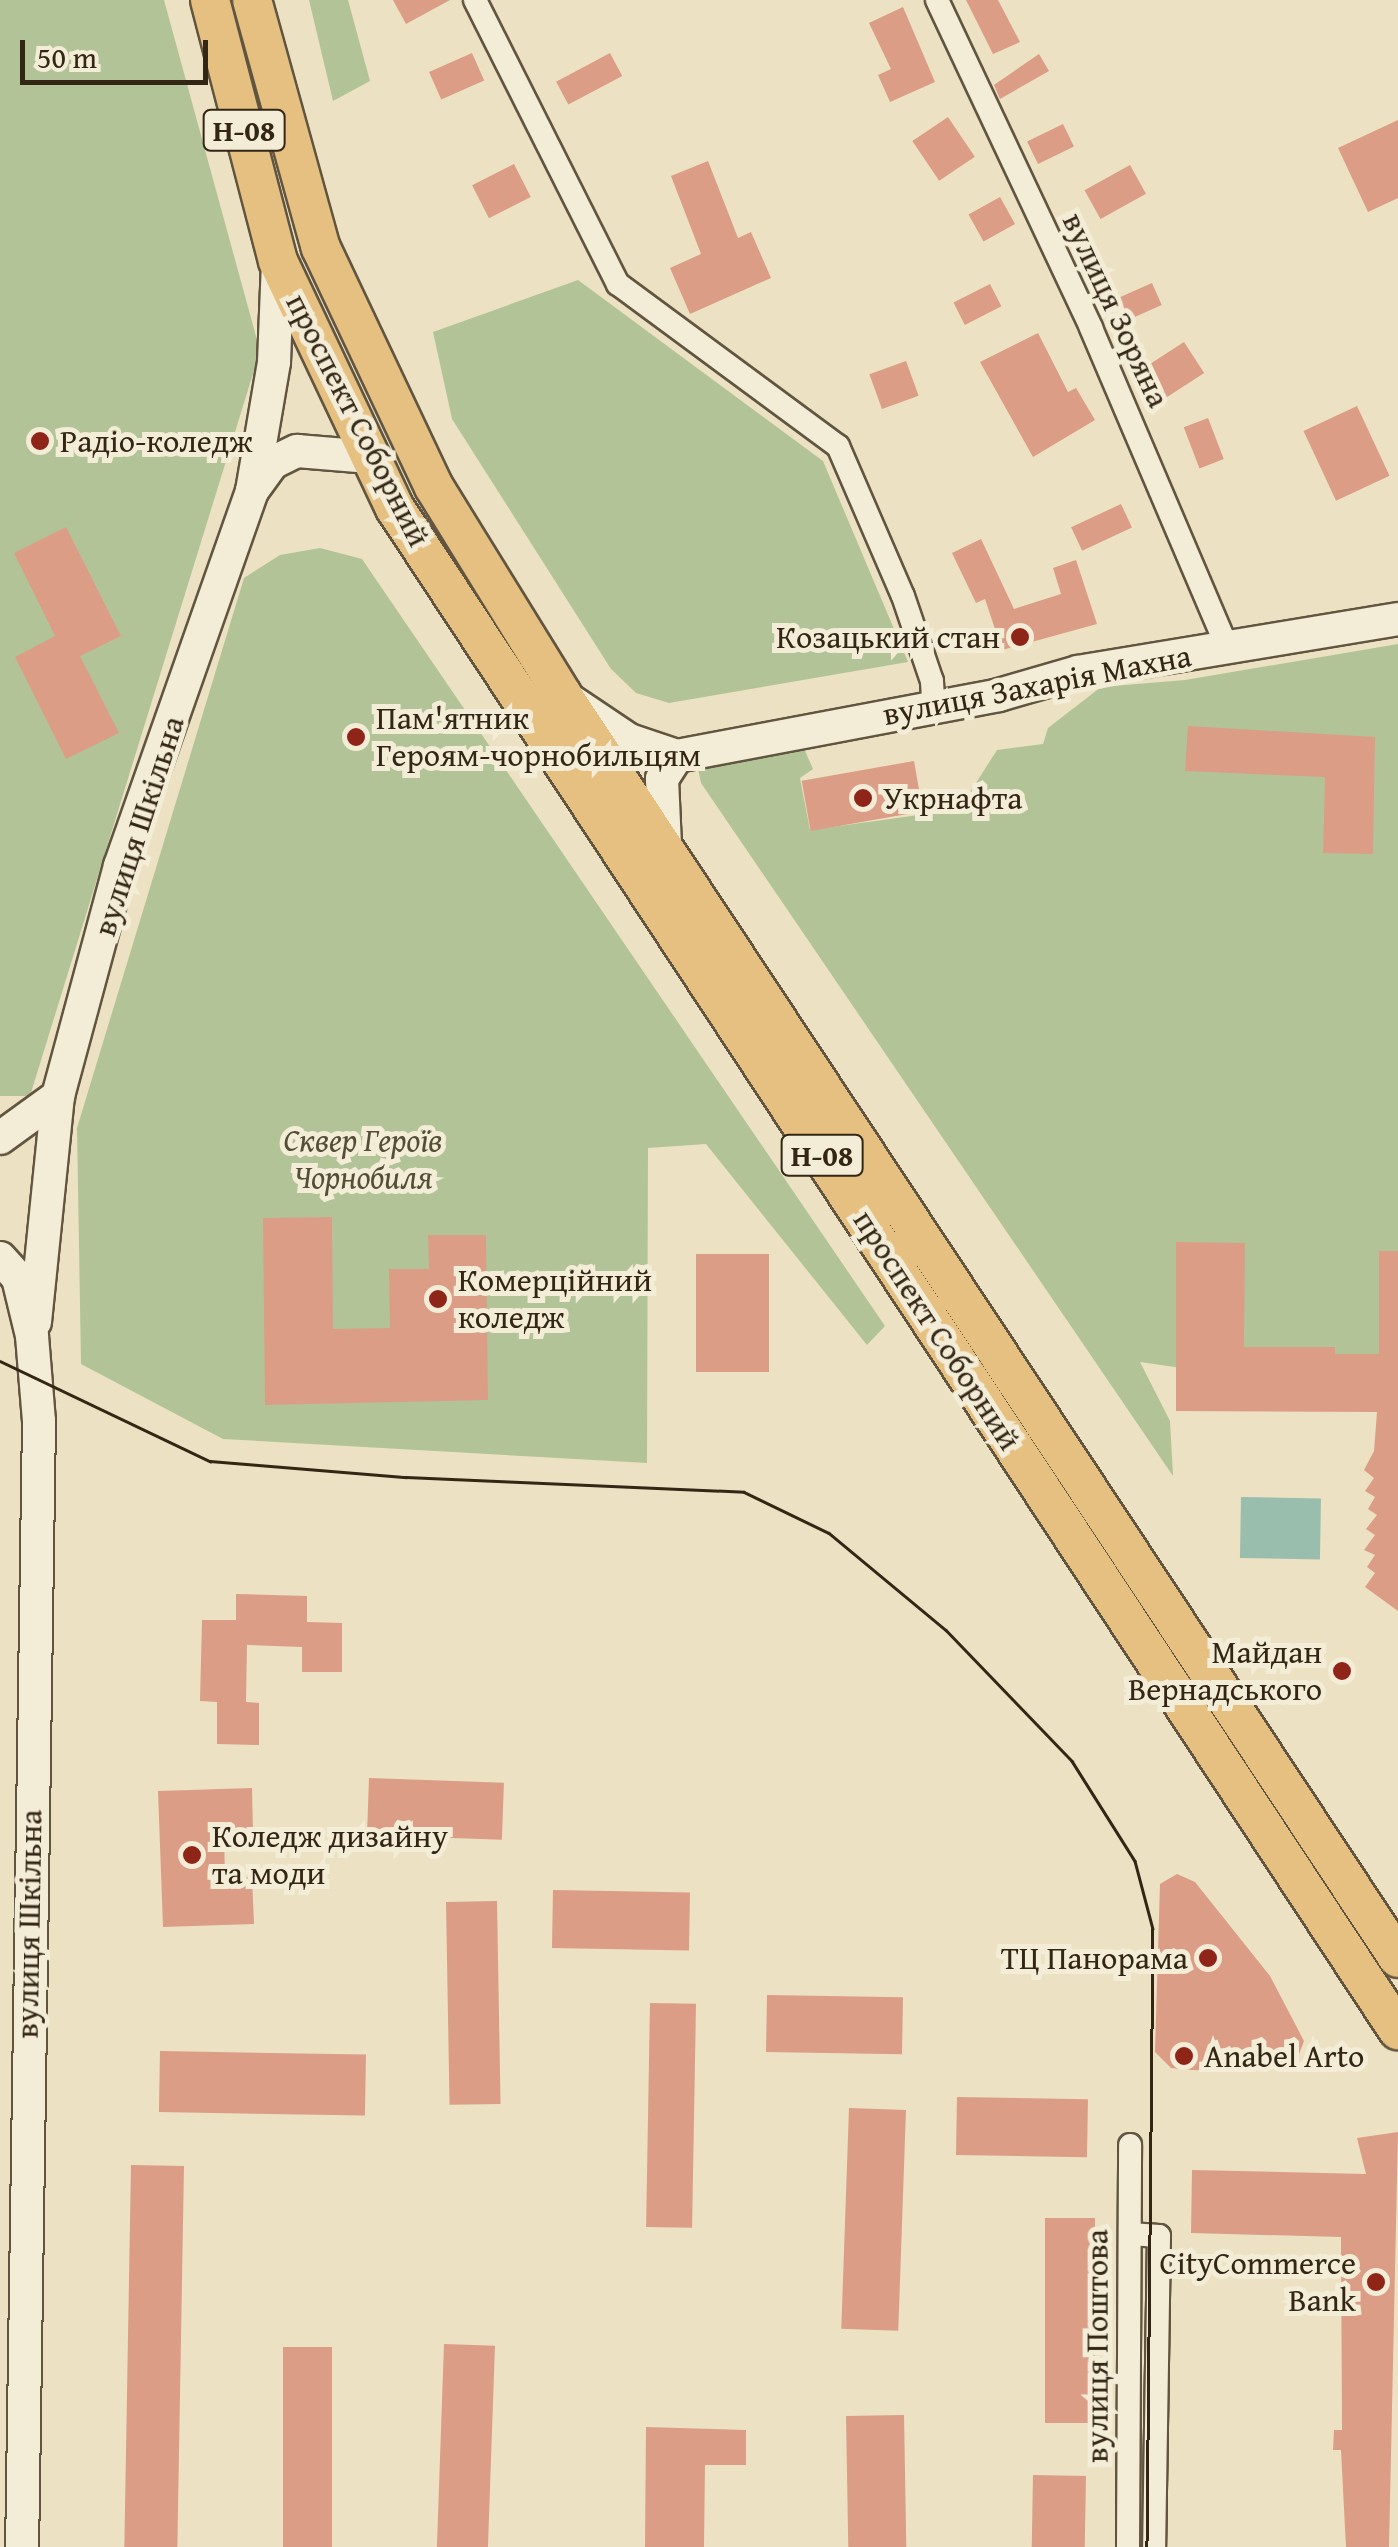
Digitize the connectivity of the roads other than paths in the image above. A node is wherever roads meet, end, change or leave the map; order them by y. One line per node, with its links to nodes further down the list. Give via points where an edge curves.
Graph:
1 (210, 0): 5 (main road, Н-08)
2 (252, 0): 10 (main road, проспект Соборний / Н-08, via 321,248 434,486)
3 (475, 0): 11 (street, via 618,284 838,446 903,596 932,680)
4 (937, 0): 9 (street, вулиця Зоряна, via 1091,328)
5 (278, 261): 6 (main road, проспект Соборний / Н-08); 7 (street, вулиця Шкільна, via 274,362)
6 (370, 457): 7 (street, вулиця Шкільна, via 297,451 272,463); 19 (main road, проспект Соборний / Н-08, via 395,508)
7 (252, 491): 14 (street, вулиця Шкільна, via 120,866)
8 (1398, 619): 9 (street, вулиця Захарія Махна)
9 (1229, 651): 11 (street, вулиця Захарія Махна, via 1096,669 999,695)
10 (563, 696): 12 (street, via 628,740); 13 (main road, проспект Соборний / Н-08)
11 (933, 704): 12 (street, вулиця Захарія Махна)
12 (677, 756): 13 (street, via 662,778)
13 (665, 845): 18 (main road, проспект Соборний / Н-08)
14 (58, 1096): 15 (street); 17 (street, вулиця Шкільна)
15 (0, 1138)
16 (0, 1258): 17 (street, via 18,1278)
17 (32, 1336): 22 (street, вулиця Шкільна, via 39,1421)
18 (1393, 1945)
19 (1398, 2030)
20 (1130, 2146): 21 (street, вулиця Поштова)
21 (1130, 2234): 23 (street, вулиця Поштова); 24 (street, вулиця Поштова, via 1159,2236)
22 (22, 2547)
23 (1128, 2547)
24 (1154, 2547)

